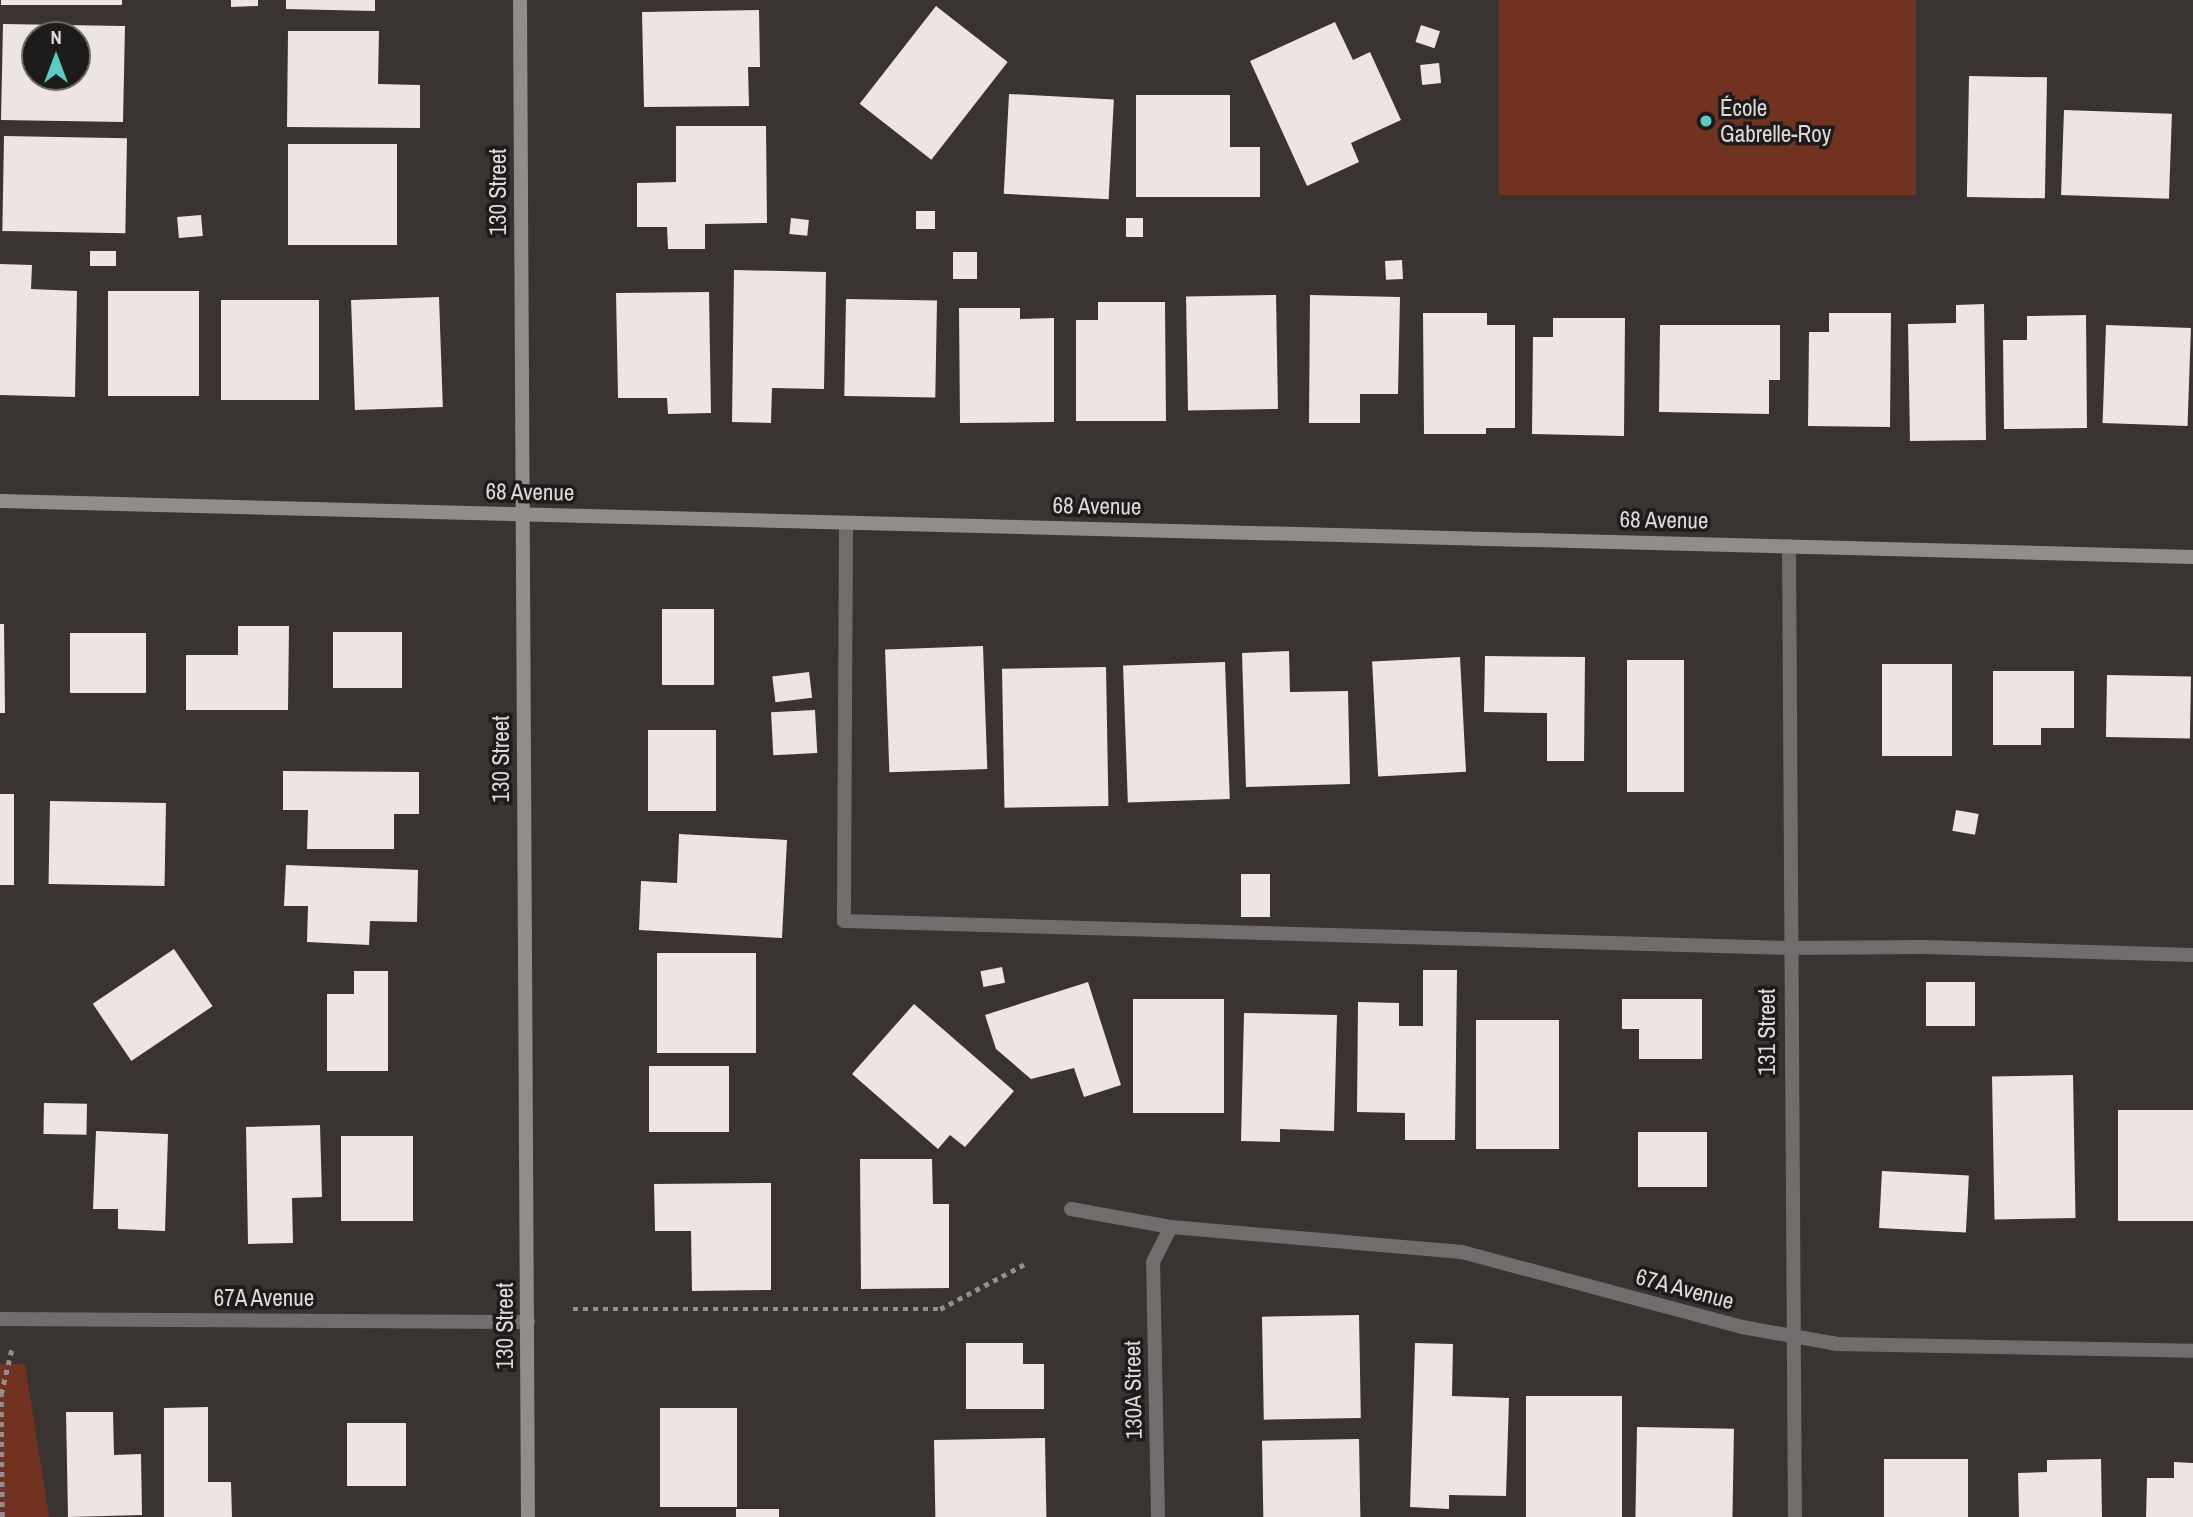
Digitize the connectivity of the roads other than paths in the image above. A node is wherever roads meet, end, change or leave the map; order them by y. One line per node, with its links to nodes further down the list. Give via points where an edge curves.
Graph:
1 (520, 0): 3 (street, 130 Street)
2 (0, 501): 3 (street, 68 Avenue)
3 (522, 514): 4 (street, 68 Avenue); 12 (street, 130 Street)
4 (846, 523): 5 (street, 68 Avenue); 7 (street, via 844,921)
5 (1789, 546): 6 (street, 68 Avenue); 7 (street, 131 Street)
6 (2193, 556)
7 (1789, 948): 8 (street); 13 (street, 131 Street)
8 (2193, 955)
9 (1071, 1209): 10 (street, 67A Avenue)
10 (1171, 1227): 13 (street, 67A Avenue, via 1462,1252 1742,1328); 16 (street, 130A Street, via 1153,1262)
11 (0, 1318): 12 (street, 67A Avenue)
12 (528, 1322): 15 (street, 130 Street)
13 (1792, 1337): 14 (street, 67A Avenue, via 1837,1344); 17 (street, 131 Street)
14 (2193, 1351)
15 (528, 1517)
16 (1158, 1517)
17 (1795, 1517)

